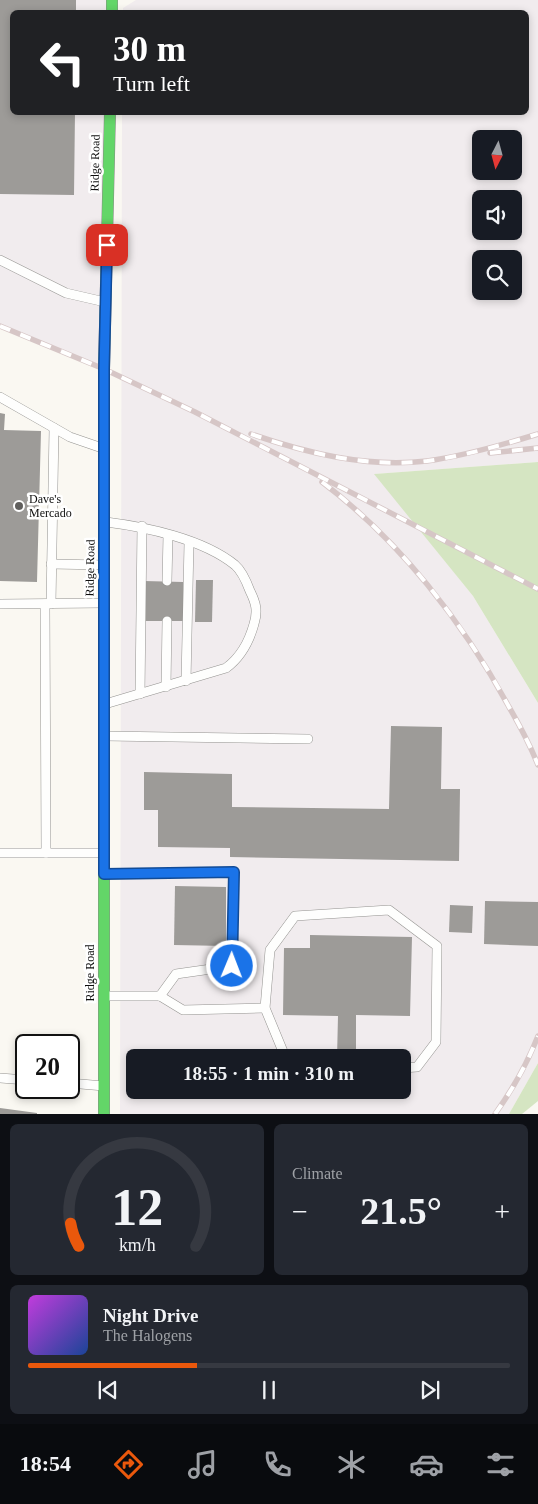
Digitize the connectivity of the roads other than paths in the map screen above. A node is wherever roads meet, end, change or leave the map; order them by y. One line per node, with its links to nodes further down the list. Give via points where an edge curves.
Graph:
1 (110, 115): 3 (main road, Ridge Road)
2 (0, 260): 3 (lane, via 66,293)
3 (105, 302): 6 (main road, Ridge Road)
4 (0, 397): 5 (lane)
5 (54, 428): 6 (lane); 11 (lane)
6 (104, 449): 7 (main road, Ridge Road)
7 (104, 522): 8 (lane); 12 (main road, Ridge Road)
8 (142, 526): 9 (lane); 20 (lane)
9 (168, 535): 10 (lane); 13 (lane)
10 (189, 543): 18 (lane); 18 (lane, via 236,566 256,604 257,614 251,636 235,661 214,674)
11 (51, 564): 12 (lane); 16 (lane)
12 (104, 565): 14 (main road, Ridge Road)
13 (167, 581)
14 (103, 603): 16 (lane); 21 (main road, Ridge Road)
15 (0, 604): 16 (lane)
16 (48, 604): 25 (lane)
17 (167, 621): 19 (lane)
18 (186, 681): 19 (lane)
19 (166, 687): 20 (lane)
20 (140, 694): 21 (lane)
21 (103, 705): 22 (main road, Ridge Road)
22 (103, 736): 23 (lane); 26 (main road, Ridge Road)
23 (308, 739)
24 (0, 853): 25 (lane)
25 (46, 853): 26 (lane)
26 (103, 853): 27 (main road, Ridge Road)
27 (104, 874): 28 (main road, Ridge Road); 29 (lane, via 234,872 232,966 176,974)
28 (104, 996): 29 (lane); 36 (main road, Ridge Road)
29 (160, 996): 30 (lane, via 183,1010)
30 (265, 1008): 31 (lane); 32 (lane, via 270,950 295,916 389,910 437,946 436,1042 417,1067)
31 (282, 1049)
32 (411, 1067)
33 (0, 1078): 34 (lane)
34 (15, 1079)
35 (80, 1084): 36 (lane)
36 (104, 1086): 37 (main road, Ridge Road)
37 (104, 1114)

